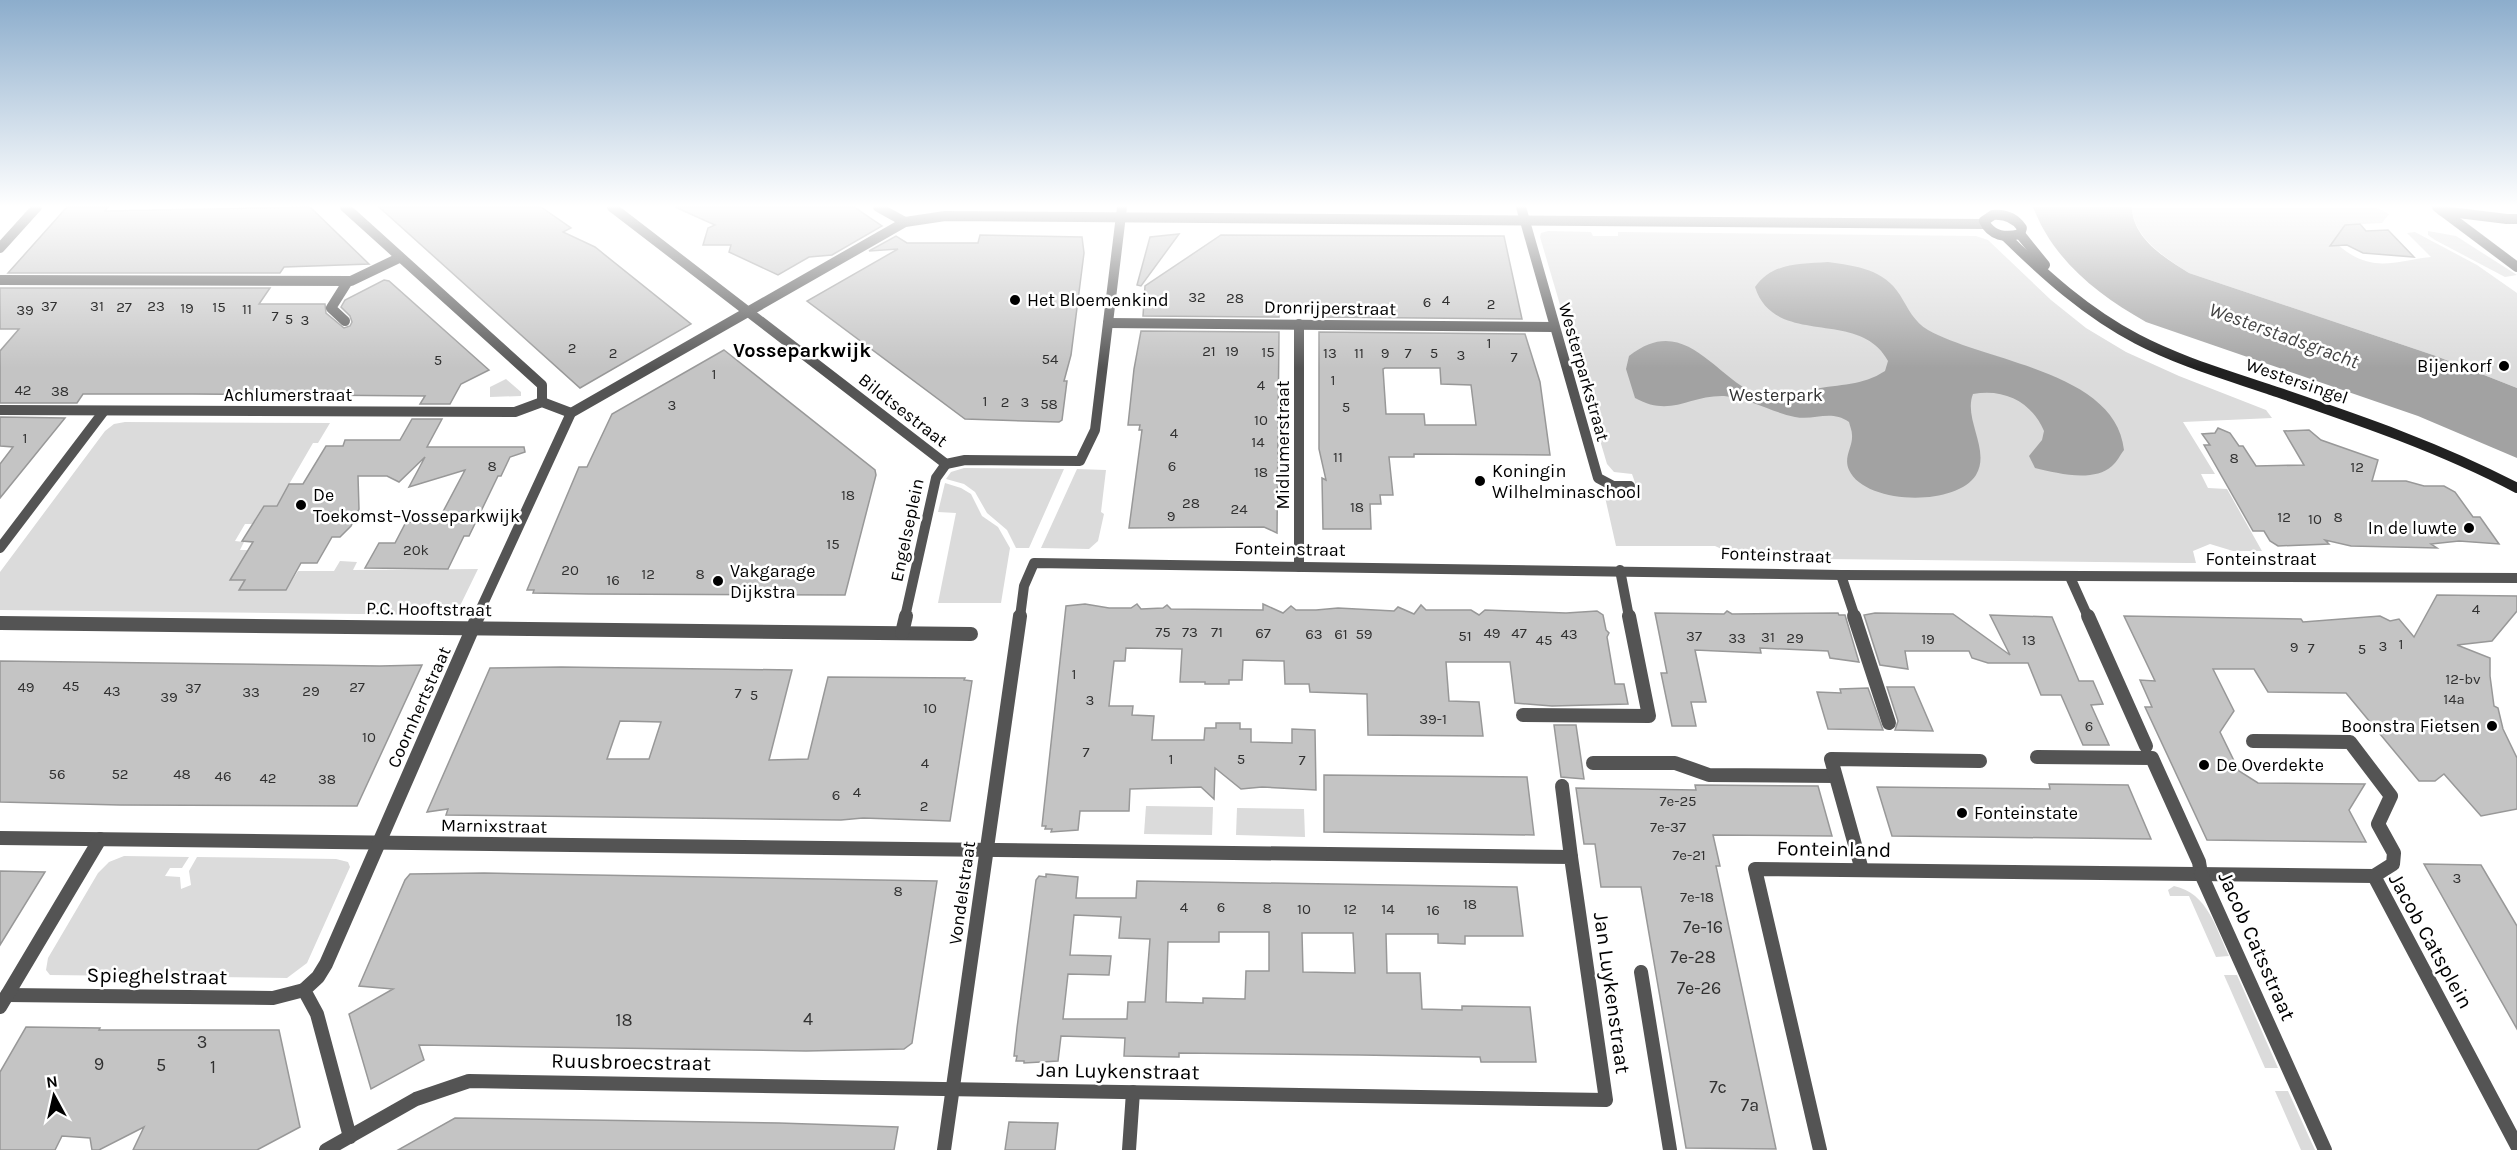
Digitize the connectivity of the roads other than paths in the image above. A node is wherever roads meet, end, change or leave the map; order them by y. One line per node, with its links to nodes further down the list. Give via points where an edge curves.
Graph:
1 (393, 261): 10 (street)
2 (402, 261): 17 (street, via 542,385)
3 (682, 261): 12 (street, Bildtsestraat)
4 (840, 261): 12 (street)
5 (1116, 261): 14 (street)
6 (1535, 261): 16 (street, Westerparkstraat)
7 (2030, 261): 11 (main road, Westersingel)
8 (2043, 261): 11 (main road, Westersingel)
9 (0, 280): 10 (street)
10 (348, 281): 13 (street, via 331,308)
11 (2072, 295): 23 (main road, Westersingel, via 2120,329 2163,351 2422,442)
12 (750, 313): 20 (street); 21 (street, Bildtsestraat)
13 (345, 321)
14 (1108, 323): 15 (street, Dronrijperstraat); 21 (street, Engelseplein, via 1095,430 1080,461 965,460)
15 (1299, 324): 16 (street, Dronrijperstraat); 25 (street, Midlumerstraat)
16 (1553, 327): 22 (street, Westerparkstraat, via 1598,478 1616,487)
17 (542, 402): 19 (street, Achlumerstraat, via 515,412); 20 (street)
18 (0, 410): 19 (street, Achlumerstraat)
19 (104, 411): 24 (street)
20 (571, 412): 31 (street, Coornhertstraat)
21 (946, 464): 32 (street, Engelseplein, via 936,478)
22 (1630, 486)
23 (2517, 488)
24 (0, 548)
25 (1299, 567): 26 (street, Fonteinstraat); 34 (street, Fonteinstraat, via 1034,563 1024,586)
26 (1620, 570): 27 (street, Fonteinstraat); 35 (street, via 1648,716)
27 (1841, 575): 28 (street, Fonteinstraat); 36 (street)
28 (2070, 577): 29 (street, Fonteinstraat); 38 (street, Jacob Catsstraat)
29 (2517, 578)
30 (0, 623): 31 (street, P.C. Hooftstraat)
31 (473, 627): 32 (street, P.C. Hooftstraat); 46 (street, Coornhertstraat)
32 (902, 633): 33 (street)
33 (971, 634)
34 (1016, 642): 47 (street, Vondelstraat)
35 (1523, 715)
36 (1889, 723)
37 (2253, 741): 51 (street, via 2350,742 2391,796 2378,824 2394,853 2393,864)
38 (2149, 752): 39 (street); 50 (street, Jacob Catsstraat)
39 (2037, 757)
40 (1980, 760): 42 (street, via 1831,759)
41 (1593, 762): 42 (street, via 1676,763 1709,775)
42 (1835, 776): 49 (street)
43 (1562, 786): 48 (street)
44 (0, 838): 45 (street, Marnixstraat)
45 (100, 839): 46 (street, Marnixstraat); 54 (street)
46 (379, 842): 47 (street, Marnixstraat); 53 (street, Coornhertstraat, via 326,964)
47 (988, 850): 48 (street); 55 (street, Vondelstraat)
48 (1571, 857): 56 (street, Jan Luykenstraat, via 1606,1100)
49 (1862, 870): 50 (street, Fonteinland); 63 (street, Fonteinland, via 1755,869)
50 (2201, 874): 51 (street, Jacob Catsplein); 64 (street, Jacob Catsstraat)
51 (2374, 876): 58 (street, Jacob Catsplein)
52 (1641, 972): 62 (street)
53 (304, 990): 54 (street, Spieghelstraat, via 273,998); 57 (street, via 317,1014)
54 (4, 1001)
55 (951, 1089): 56 (street, Jan Luykenstraat); 57 (street, Ruusbroecstraat, via 469,1081 434,1091); 60 (street, Vondelstraat)
56 (1132, 1092): 61 (street)
57 (350, 1137): 59 (street, Ruusbroecstraat)
58 (2517, 1146)
59 (326, 1150)
60 (944, 1150)
61 (1128, 1150)
62 (1670, 1150)
63 (1820, 1150)
64 (2325, 1150)

